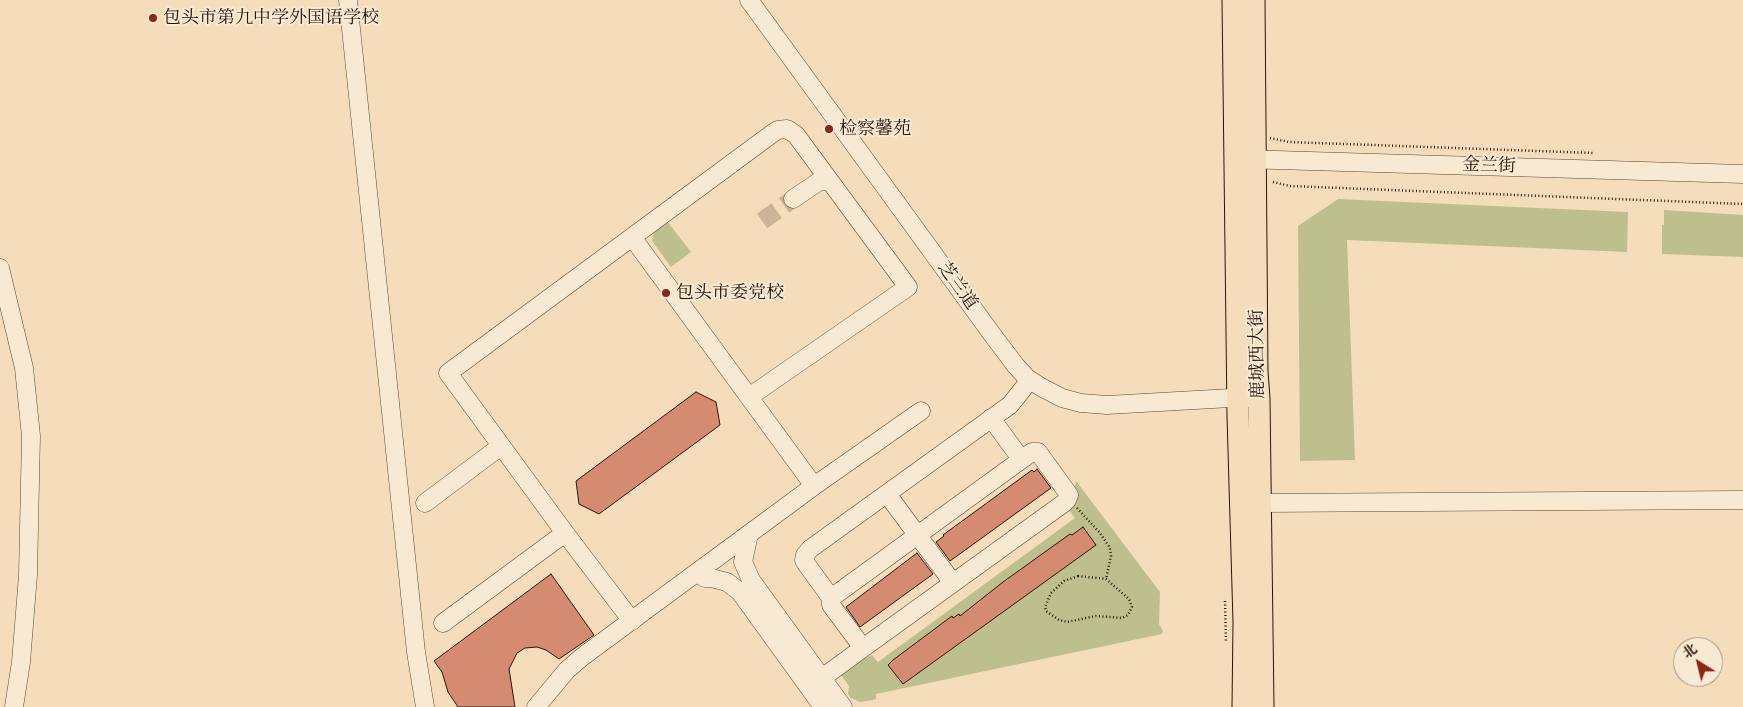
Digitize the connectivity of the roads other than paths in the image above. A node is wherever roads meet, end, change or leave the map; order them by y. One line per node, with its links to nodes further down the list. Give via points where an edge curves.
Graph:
1 (348, 0): 36 (street, via 416,652)
2 (749, 0): 12 (street, 芝兰道, via 994,337)
3 (1233, 0): 5 (main road, 鹿城西大街)
4 (1254, 0): 6 (main road, 鹿城西大街)
5 (1234, 159): 6 (street, 金兰街); 14 (main road, 鹿城西大街)
6 (1256, 169): 7 (street, 金兰街); 15 (main road, 鹿城西大街)
7 (1743, 174)
8 (831, 183): 9 (street, via 821,180); 10 (street, via 796,135 783,128); 13 (street, via 908,287)
9 (793, 199)
10 (632, 237): 13 (street); 18 (street, via 448,373)
11 (0, 268): 35 (street, via 24,368 31,436 28,575)
12 (1030, 380): 14 (street, 芝兰道, via 1062,398 1081,403 1107,405); 17 (street, via 1010,405)
13 (749, 397): 20 (street)
14 (1238, 398): 15 (street, 芝兰道); 40 (main road, 鹿城西大街)
15 (1259, 399): 24 (main road, 鹿城西大街)
16 (921, 411): 20 (street)
17 (991, 418): 19 (street); 21 (street)
18 (501, 446): 23 (street); 25 (street)
19 (1021, 459): 27 (street); 29 (street, via 1038,452 1068,498)
20 (814, 486): 26 (street)
21 (887, 494): 27 (street); 30 (street, via 805,555 807,565)
22 (1743, 500): 24 (street)
23 (425, 503)
24 (1261, 503): 41 (main road, 鹿城西大街)
25 (565, 533): 31 (street); 32 (street)
26 (749, 534): 28 (street); 34 (street, via 743,562 745,569)
27 (917, 535): 29 (street); 30 (street)
28 (697, 573): 31 (street); 38 (street, via 704,578 727,582 740,592)
29 (953, 583): 33 (street)
30 (831, 598): 33 (street, via 831,605)
31 (632, 621): 37 (street, via 567,670)
32 (443, 624)
33 (863, 648): 34 (street)
34 (822, 678): 39 (street)
35 (14, 707)
36 (425, 707)
37 (536, 707)
38 (823, 707)
39 (843, 707)
40 (1243, 707)
41 (1264, 707)

